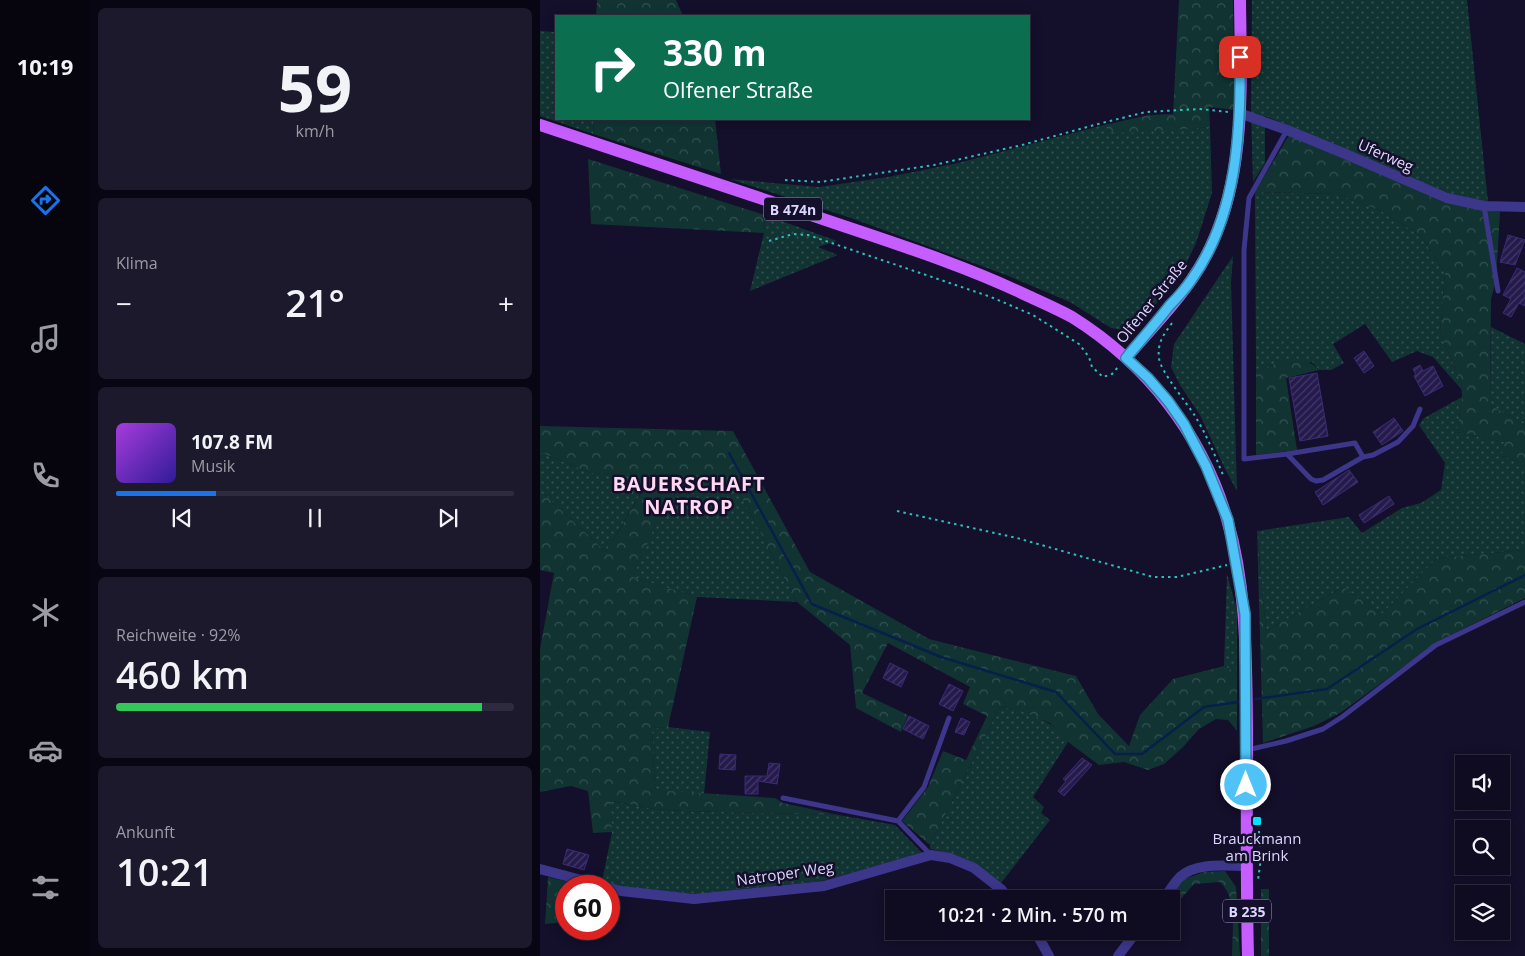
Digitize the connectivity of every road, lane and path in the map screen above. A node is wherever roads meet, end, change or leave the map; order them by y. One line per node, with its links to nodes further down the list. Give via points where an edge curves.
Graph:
1 (1240, 0): 2 (main road, Olfener Straße)
2 (1239, 113): 4 (street, Uferweg); 5 (path, via 1200,109 1146,112 934,165 820,182); 10 (main road, Olfener Straße, via 1234,174 1221,224 1209,251 1192,280)
3 (540, 125): 10 (main road, B 474n, via 895,243 998,282 1069,316)
4 (1287, 130): 6 (street, Uferweg, via 1447,198); 12 (lane, via 1249,198 1244,250 1244,459)
5 (785, 180)
6 (1484, 206): 7 (street, Uferweg); 9 (lane)
7 (1525, 207)
8 (769, 242): 10 (path, via 793,234 808,235 991,297 1033,315 1079,344 1092,367 1103,377 1112,374)
9 (1498, 291)
10 (1126, 358): 15 (main road, Olfener Straße / B 235, via 1148,378 1184,424 1216,486 1228,520)
11 (1420, 409): 13 (lane, via 1413,426 1398,442 1373,455)
12 (1287, 454): 13 (lane, via 1355,443); 13 (lane, via 1316,481)
13 (1363, 456)
14 (897, 511): 15 (path, via 1017,538 1153,577 1177,577)
15 (1236, 563): 18 (main road, Olfener Straße / B 235, via 1246,630)
16 (1525, 602): 18 (lane, via 1436,645 1323,729)
17 (949, 718): 20 (lane, via 924,787)
18 (1247, 750): 22 (main road, Olfener Straße / B 235)
19 (783, 798): 20 (lane)
20 (898, 821): 21 (lane)
21 (931, 855): 25 (street, Natroper Weg, via 950,858 974,868); 27 (street, Natroper Weg, via 824,886 694,899)
22 (1246, 866): 26 (street, via 1193,869 1181,876); 32 (main road, Olfener Straße / B 235)
23 (540, 869): 24 (street)
24 (563, 875)
25 (1002, 890)
26 (1170, 890)
27 (620, 891)
28 (1040, 940): 30 (street)
29 (1130, 940): 31 (street)
30 (1049, 956)
31 (1118, 956)
32 (1248, 956)

